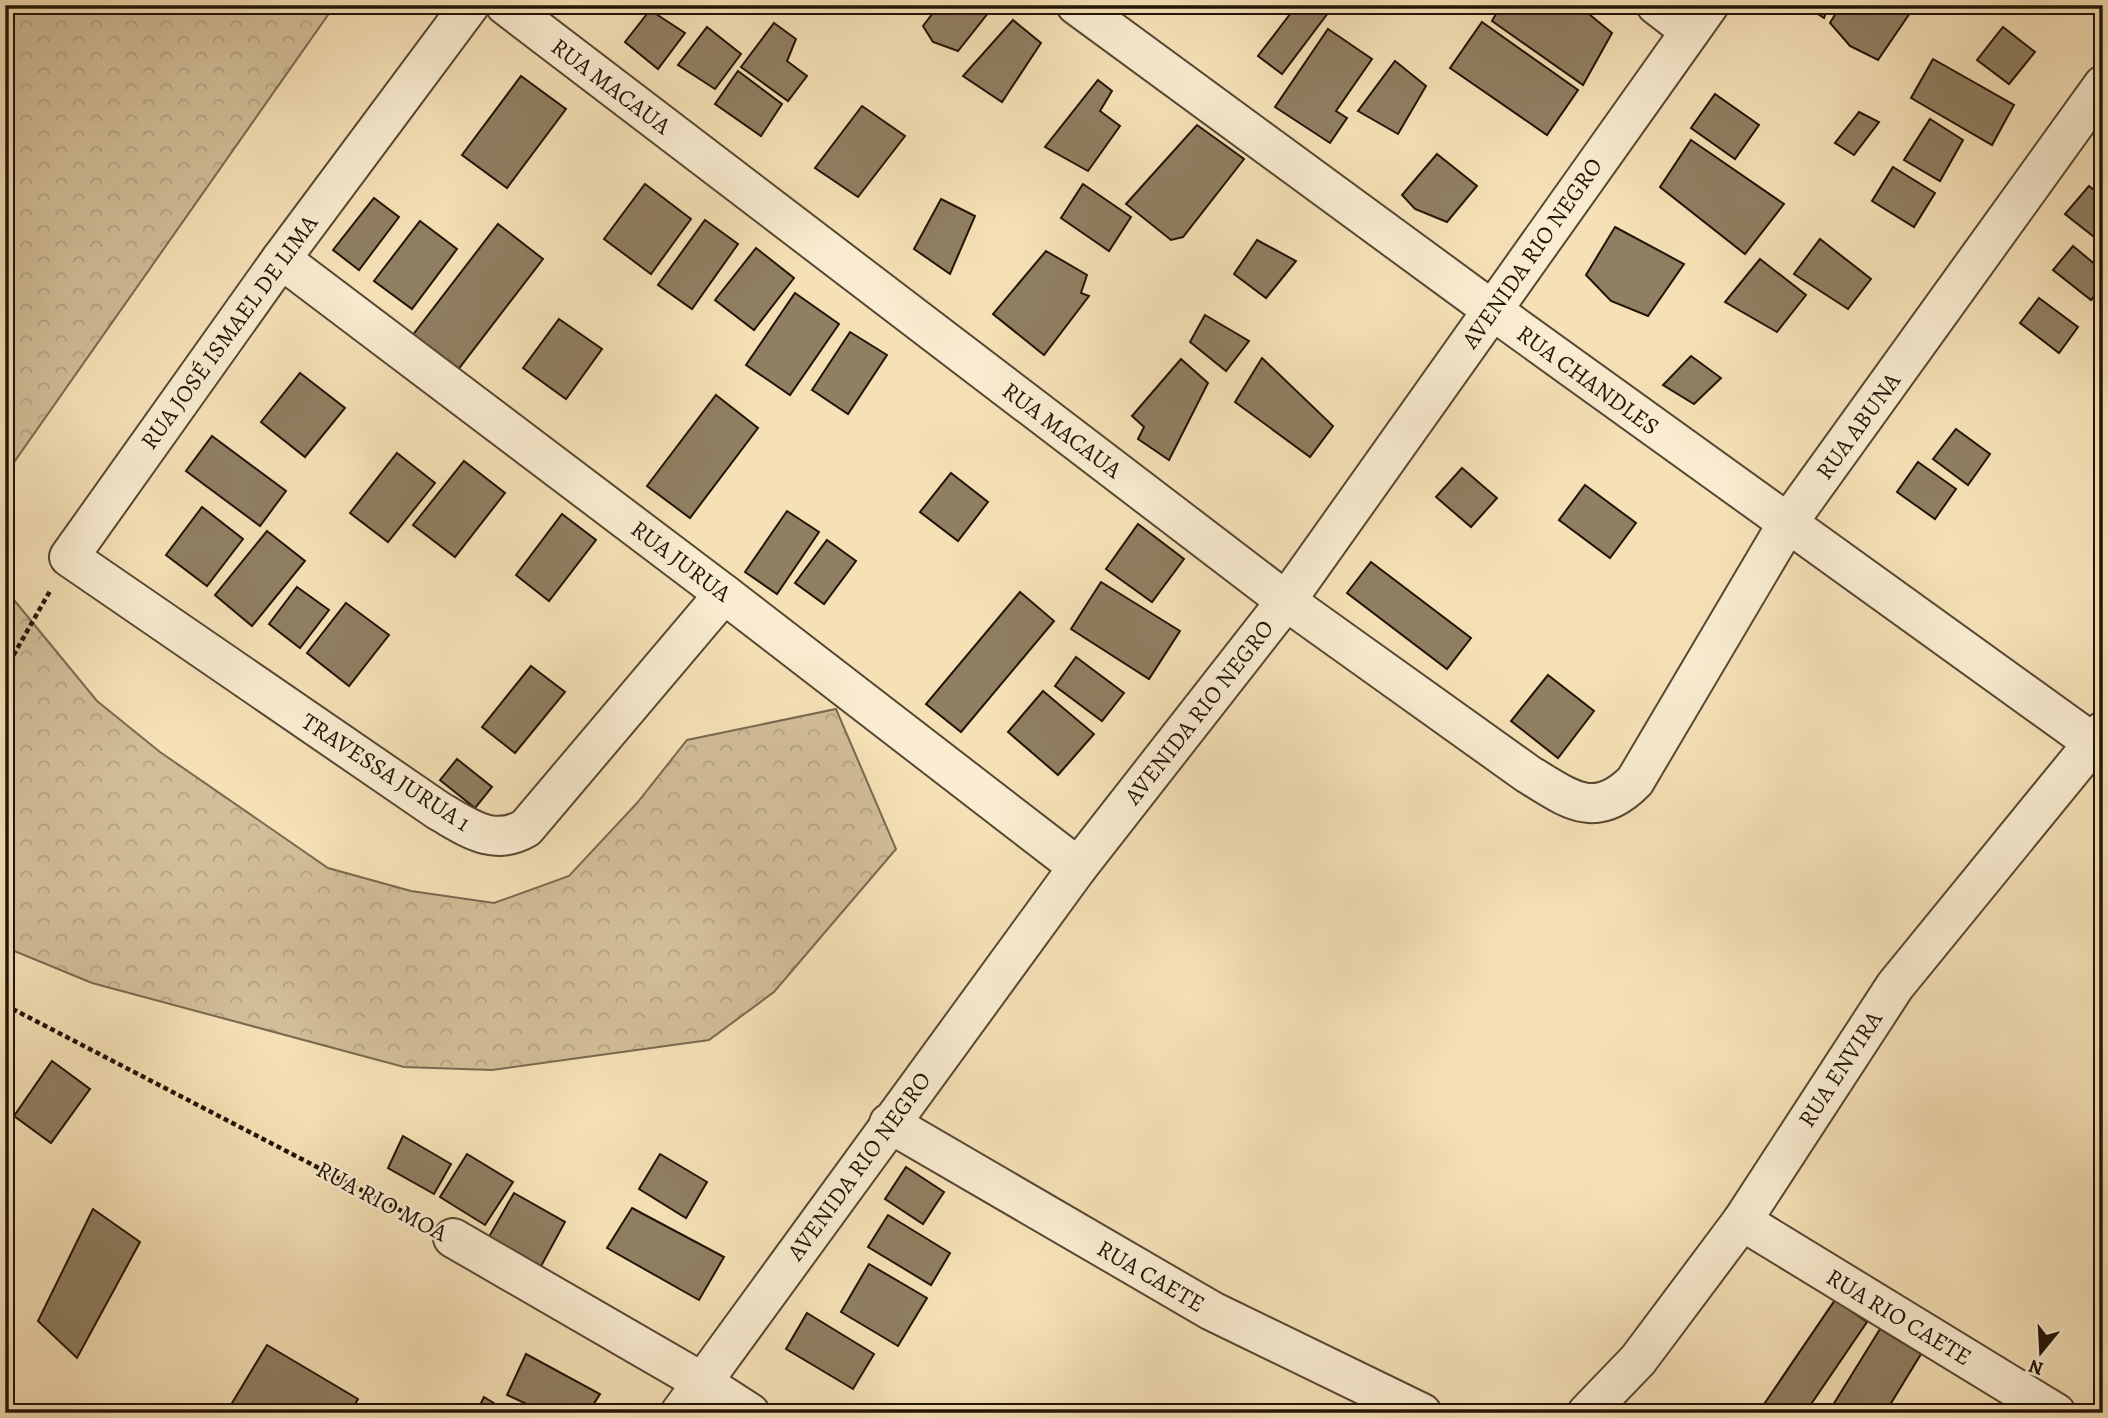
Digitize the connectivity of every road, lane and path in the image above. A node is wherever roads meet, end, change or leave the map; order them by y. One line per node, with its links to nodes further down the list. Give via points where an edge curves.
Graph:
1 (470, 5): 7 (street, RUA JOSÉ ISMAEL DE LIMA)
2 (505, 5): 12 (street, RUA MACAUA)
3 (1076, 5): 8 (street, RUA CHANDLES)
4 (1656, 5): 5 (street)
5 (1700, 18): 8 (street, AVENIDA RIO NEGRO)
6 (2103, 85): 9 (street, RUA ABUNA)
7 (281, 259): 10 (street, RUA JOSÉ ISMAEL DE LIMA); 11 (street, RUA JURUA)
8 (1492, 310): 9 (street, RUA CHANDLES); 12 (street, AVENIDA RIO NEGRO)
9 (1787, 524): 14 (street, RUA CHANDLES); 15 (street, RUA ABUNA)
10 (69, 557): 11 (street, TRAVESSA JURUA 1, via 439,811 468,828 506,837 526,828); 13 (path)
11 (724, 594): 16 (street, RUA JURUA)
12 (1286, 601): 15 (street, RUA MACAUA, via 1528,774 1570,799 1598,804 1624,793); 16 (street, AVENIDA RIO NEGRO)
13 (5, 670)
14 (2099, 742): 19 (street, RUA ENVIRA, via 1895,986)
15 (1634, 781)
16 (1078, 867): 18 (street, AVENIDA RIO NEGRO)
17 (5, 1005): 20 (path, RUA RIO MOA)
18 (890, 1123): 21 (street, AVENIDA RIO NEGRO); 24 (street, RUA CAETE, via 1212,1311)
19 (1742, 1221): 25 (street, RUA ENVIRA, via 1638,1360); 26 (street, RUA RIO CAETE)
20 (453, 1238): 21 (street, RUA RIO MOA)
21 (702, 1382): 22 (street, AVENIDA RIO NEGRO); 23 (street, RUA RIO MOA)
22 (680, 1413)
23 (750, 1413)
24 (1422, 1413)
25 (1587, 1413)
26 (2056, 1413)

